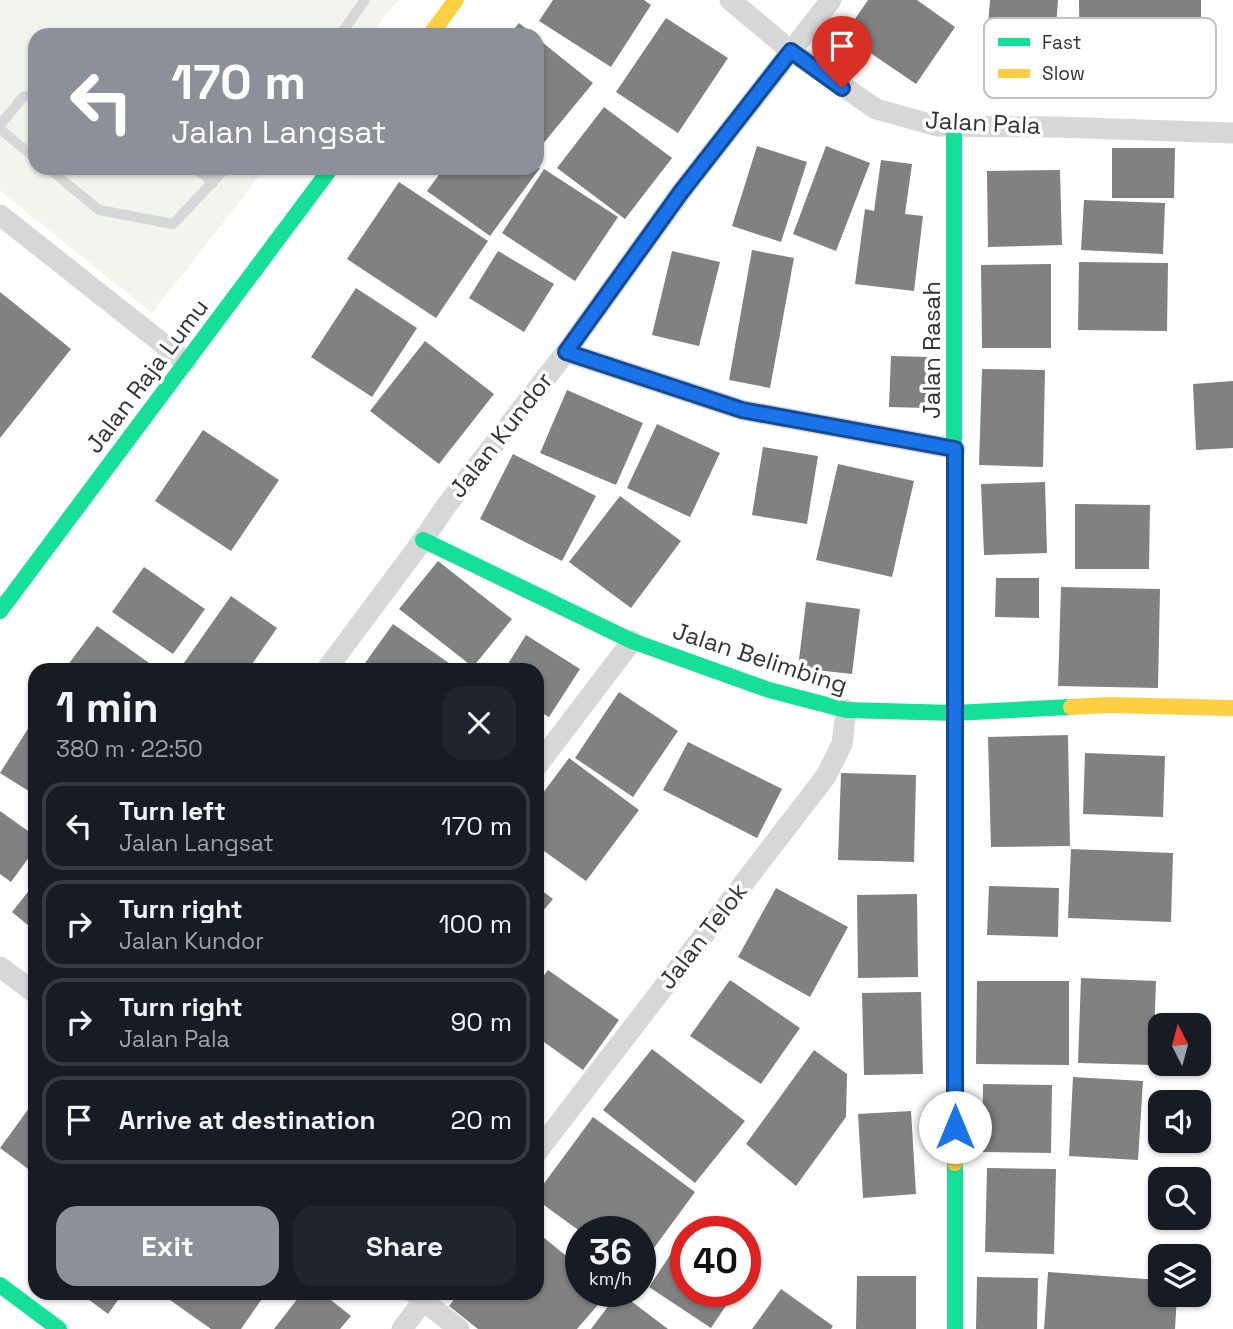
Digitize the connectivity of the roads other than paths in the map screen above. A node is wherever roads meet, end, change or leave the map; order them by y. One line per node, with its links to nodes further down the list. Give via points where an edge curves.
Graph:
1 (365, 0): 5 (lane)
2 (456, 0): 6 (street)
3 (730, 0): 7 (street, Jalan Pala)
4 (831, 0): 7 (street, Jalan Kundor)
5 (345, 28)
6 (435, 28)
7 (791, 51): 10 (street, Jalan Pala, via 876,109); 19 (street, Jalan Kundor, via 681,192)
8 (28, 96): 9 (lane)
9 (0, 127): 12 (lane)
10 (954, 127): 11 (street, Jalan Pala); 21 (street, Jalan Rasah)
11 (1233, 133)
12 (28, 152)
13 (56, 175): 17 (lane, via 99,210 173,224)
14 (204, 175): 17 (lane)
15 (220, 175): 17 (lane)
16 (326, 175): 20 (street, Jalan Raja Lumu)
17 (213, 183)
18 (0, 215): 20 (street)
19 (566, 352): 21 (street, via 742,410); 22 (street, Jalan Kundor)
20 (186, 362): 23 (street, Jalan Raja Lumu)
21 (955, 449): 28 (street, Jalan Rasah)
22 (423, 541): 24 (street, Jalan Belimbing); 25 (street, Jalan Kundor)
23 (0, 611)
24 (632, 640): 27 (street, Jalan Belimbing, via 769,690); 29 (street)
25 (331, 663)
26 (1233, 708): 28 (street, Jalan Belimbing, via 1109,705)
27 (846, 710): 28 (street, Jalan Belimbing); 32 (street, Jalan Telok, via 842,744 826,776)
28 (954, 713): 39 (street, Jalan Rasah)
29 (544, 757)
30 (0, 967): 31 (street)
31 (28, 988)
32 (544, 1143)
33 (0, 1285): 36 (street)
34 (420, 1300): 37 (street)
35 (426, 1300): 38 (street)
36 (59, 1329)
37 (402, 1329)
38 (459, 1329)
39 (955, 1329)

